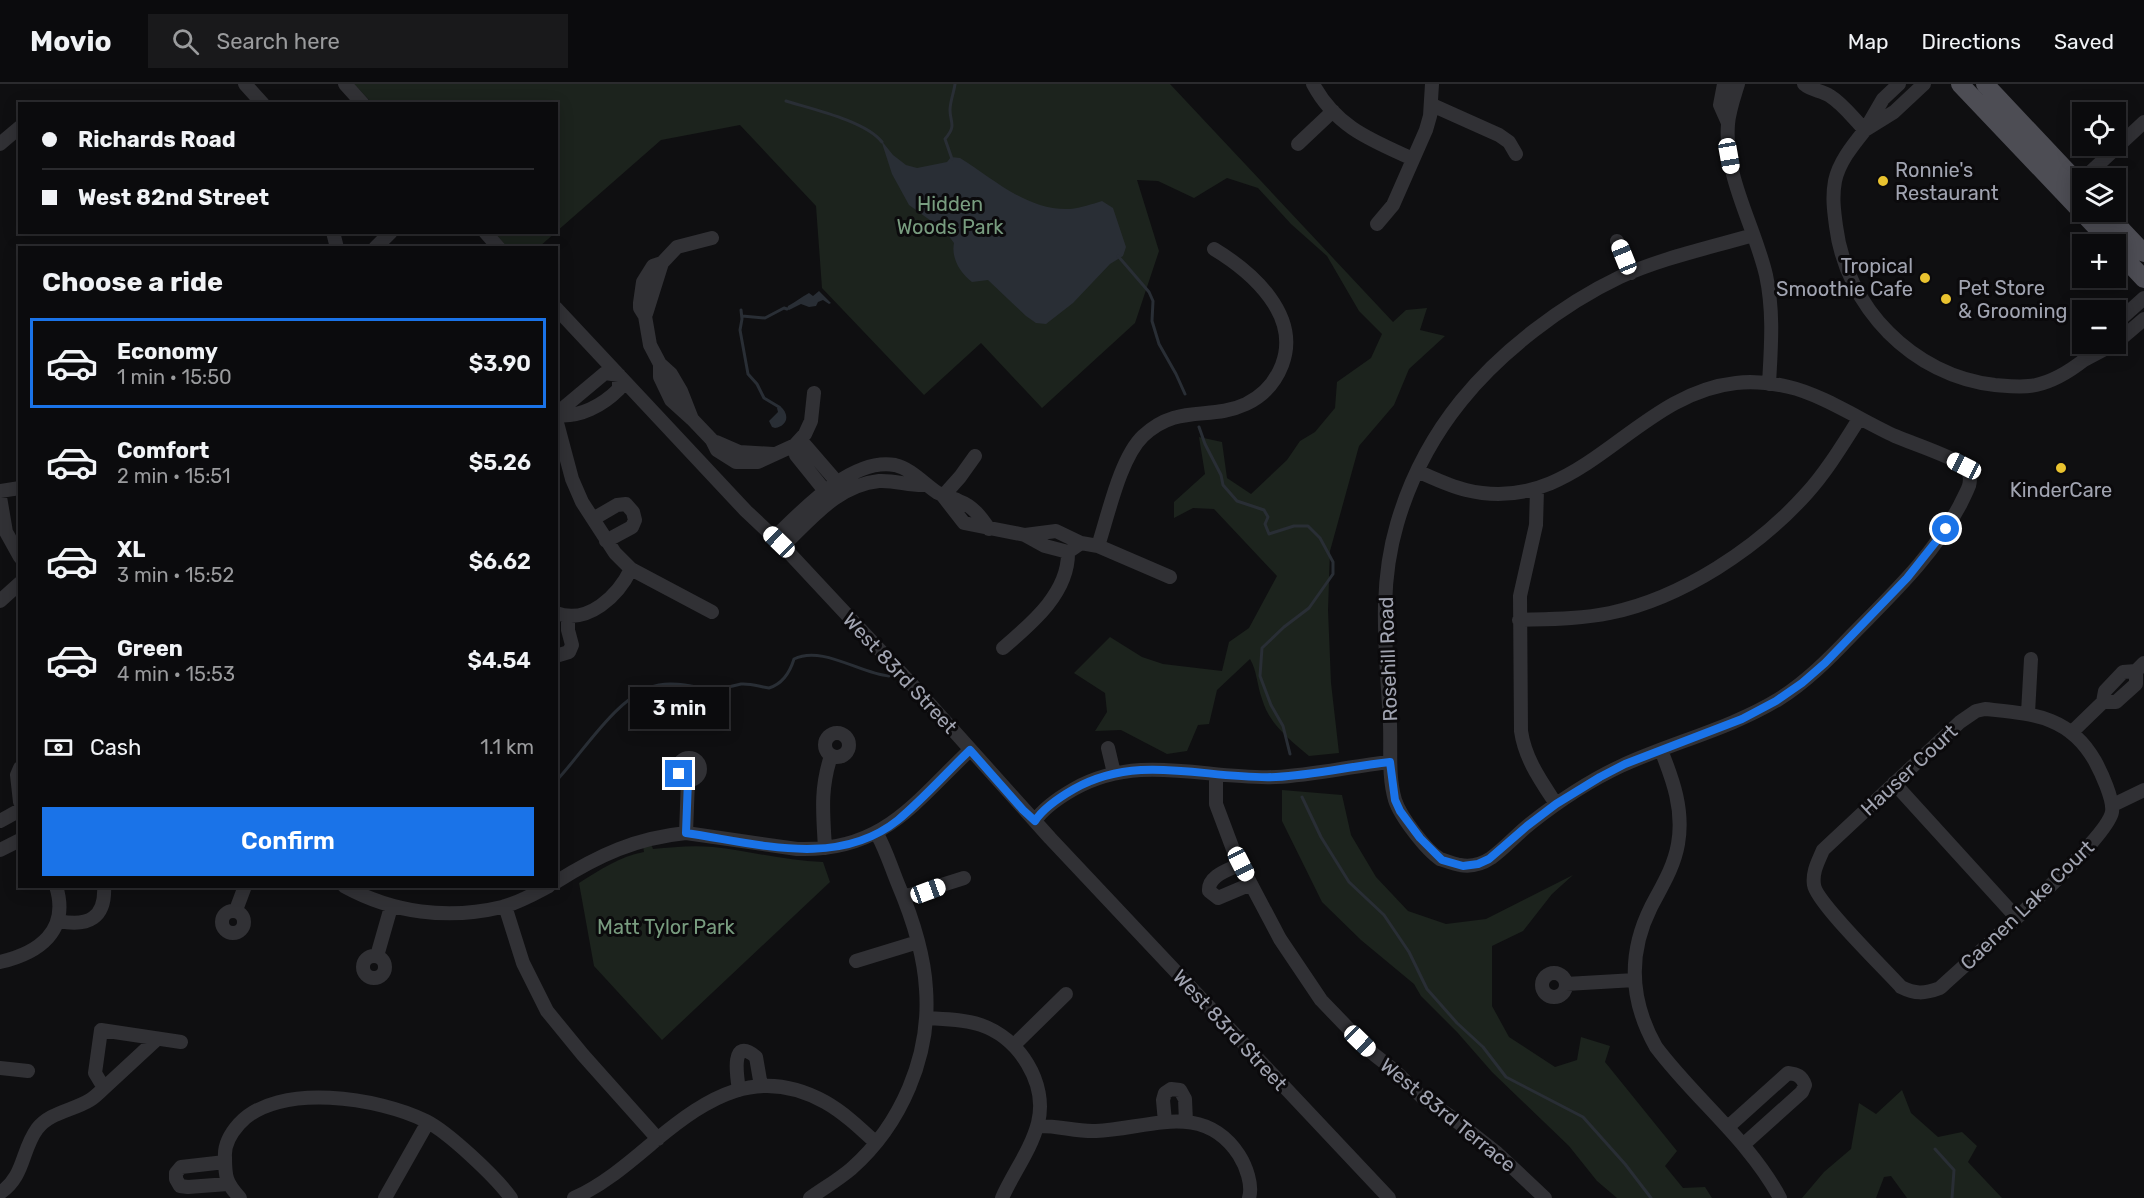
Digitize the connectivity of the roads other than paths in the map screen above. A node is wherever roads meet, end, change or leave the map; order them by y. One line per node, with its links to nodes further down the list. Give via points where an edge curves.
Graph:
1 (245, 84): 13 (street)
2 (345, 84): 14 (street)
3 (1313, 84): 16 (street)
4 (1432, 84): 15 (street)
5 (1724, 84): 18 (street, via 1720,105)
6 (1738, 84): 18 (street)
7 (1804, 84): 20 (street, via 1837,100)
8 (1899, 84): 20 (street, via 1883,99)
9 (1924, 84): 20 (street, via 1894,112)
10 (1960, 84): 27 (main road)
11 (1975, 84): 12 (main road)
12 (1991, 91): 26 (main road)
13 (261, 102)
14 (361, 102)
15 (1432, 105): 23 (street, via 1499,135); 24 (street)
16 (1333, 111): 22 (street); 24 (street, via 1366,138)
17 (2144, 122): 25 (street)
18 (1728, 123): 32 (street, via 1733,178)
19 (18, 129): 21 (street)
20 (1865, 130): 47 (street, via 1836,179 1833,204 1845,268 1862,303 1883,328 1925,362 1983,384 2035,386 2063,375)
21 (0, 144)
22 (1298, 144)
23 (1516, 154)
24 (1413, 159): 29 (street, via 1393,204)
25 (2096, 168)
26 (2072, 179)
27 (2072, 180)
28 (2115, 222): 38 (main road)
29 (1377, 224)
30 (389, 234): 35 (street)
31 (487, 234): 36 (street)
32 (1753, 235): 40 (street, Rosehill Road); 49 (street, via 1771,300)
33 (712, 238): 55 (street, via 677,247 662,263 645,315 650,345 681,391 693,419 711,440 740,452 774,454)
34 (1617, 241): 40 (street)
35 (377, 246)
36 (497, 246)
37 (1214, 249): 69 (street, via 1240,267 1272,301 1283,321 1287,344 1279,374 1271,386 1244,405 1170,418 1140,438 1127,458)
38 (2144, 253)
39 (2126, 259): 41 (main road)
40 (1630, 273): 57 (street, Rosehill Road, via 1564,310 1487,372 1439,430)
41 (2144, 279)
42 (2144, 298): 44 (street)
43 (558, 311): 48 (street, West 83rd Street)
44 (2126, 314)
45 (2144, 319): 47 (street, via 2116,343)
46 (2088, 354): 47 (street)
47 (2084, 360)
48 (619, 375): 51 (street, via 605,373); 52 (street, via 619,389 604,402 568,417); 67 (street, West 83rd Street)
49 (1768, 384): 53 (street, via 1810,393); 59 (street, via 1734,383 1688,395 1565,478)
50 (814, 393): 55 (street, via 811,421)
51 (558, 414)
52 (558, 416)
53 (1859, 419): 78 (street, via 1831,462 1786,515 1756,541 1706,574 1642,604 1612,613); 87 (street, Rosehill Road, via 1964,466 1970,473 1969,486 1955,513 1907,578 1802,683 1742,719)
54 (558, 424): 64 (street, via 572,479)
55 (795, 446): 60 (street, via 805,446)
56 (975, 456): 62 (street)
57 (1417, 471): 59 (street, via 1489,494); 89 (street, Rosehill Road, via 1388,562 1384,651)
58 (18, 488): 61 (street)
59 (1537, 489): 78 (street, via 1536,525 1520,596)
60 (833, 490): 62 (street, via 893,480 925,485); 67 (street, via 787,542)
61 (0, 491)
62 (943, 496): 65 (street, via 969,506 989,529)
63 (0, 497): 71 (street, via 6,532)
64 (593, 519): 66 (street); 66 (street, via 617,504 626,504 633,512 632,527)
65 (1025, 535): 68 (street, via 1056,531); 70 (street)
66 (606, 541): 72 (street)
67 (779, 542): 86 (street, West 83rd Street)
68 (1081, 543): 69 (street); 70 (street)
69 (1098, 546): 73 (street)
70 (1068, 552): 79 (street, via 1062,578 1047,606)
71 (18, 553)
72 (631, 569): 76 (street); 77 (street, via 609,600 598,607)
73 (1170, 577)
74 (18, 585): 75 (street)
75 (0, 601)
76 (712, 612)
77 (562, 615): 80 (street, via 572,645 569,652)
78 (1519, 620): 95 (street, via 1523,745)
79 (1003, 648)
80 (558, 654)
81 (2031, 660): 83 (street)
82 (2140, 667): 84 (street, via 2124,672 2105,691 2103,702)
83 (2028, 713): 84 (street, Hauser Court); 93 (street, Hauser Court, via 1976,711)
84 (2072, 732): 96 (street, via 2099,768)
85 (1108, 748): 90 (street)
86 (970, 750): 99 (street, West 83rd Street); 101 (street, via 897,820)
87 (1661, 750): 95 (street, Rosehill Road, via 1600,777); 124 (street, via 1679,804 1678,844 1669,873 1641,930)
88 (831, 756): 103 (street, via 822,791)
89 (1390, 762): 91 (street, via 1277,777); 95 (street, Rosehill Road, via 1400,811 1442,860 1463,866 1489,859)
90 (1114, 773): 91 (street, via 1159,768); 99 (street, via 1084,783)
91 (1215, 775): 105 (street, West 83rd Terrace, via 1216,804)
92 (688, 780): 100 (street)
93 (1894, 783): 118 (street); 126 (street, Hauser Court, via 1823,850 1814,872 1814,888 1900,987 1913,993)
94 (2144, 790): 96 (street)
95 (1556, 804)
96 (2113, 805): 118 (street, Caenen Lake Court, via 2107,825 2088,847)
97 (18, 811): 98 (street)
98 (0, 821)
99 (1035, 821): 155 (street, West 83rd Street)
100 (686, 833): 103 (street, via 797,849); 107 (street, via 634,842)
101 (877, 834): 103 (street); 114 (street)
102 (18, 841): 104 (street)
103 (825, 848)
104 (0, 850)
105 (1241, 864): 108 (street, West 83rd Terrace); 108 (street, via 1212,879 1209,891 1218,898)
106 (964, 878): 114 (street)
107 (558, 881)
108 (1251, 884): 156 (street, West 83rd Terrace, via 1295,963 1348,1030 1423,1098 1497,1153)
109 (57, 888): 119 (street)
110 (104, 888): 119 (street, via 104,904 88,921)
111 (244, 888): 117 (street)
112 (348, 888): 116 (street)
113 (544, 888): 115 (street)
114 (904, 897): 120 (street)
115 (504, 906): 116 (street, via 452,914); 142 (street, via 523,963 547,1011)
116 (391, 907): 121 (street)
117 (236, 910)
118 (2016, 917): 126 (street, Caenen Lake Court, via 1940,988)
119 (59, 921): 123 (street, via 31,952)
120 (918, 942): 122 (street); 128 (street, via 926,983)
121 (377, 956)
122 (856, 961)
123 (0, 962)
124 (1635, 980): 125 (street); 141 (street, via 1639,1010 1656,1047)
125 (1566, 984)
126 (1927, 993)
127 (1066, 994): 131 (street)
128 (927, 1018): 131 (street, via 981,1025); 143 (street, via 912,1081 897,1112)
129 (156, 1039): 130 (street); 135 (street); 135 (street, via 101,1030 95,1073)
130 (181, 1042)
131 (1014, 1045): 140 (street, via 1032,1072 1037,1088)
132 (0, 1068): 133 (street)
133 (28, 1071)
134 (761, 1086): 136 (street); 136 (street, via 756,1057 744,1052 736,1062); 143 (street, via 815,1097)
135 (104, 1088): 147 (street, via 91,1100 48,1118 39,1126 18,1175)
136 (739, 1090): 142 (street, via 706,1103)
137 (428, 1122): 145 (street, via 371,1102 288,1099 273,1102 242,1121 230,1136); 150 (street); 151 (street, via 452,1139)
138 (1165, 1122): 139 (street); 139 (street, via 1163,1100 1171,1089 1180,1090 1185,1099); 140 (street, via 1096,1131)
139 (1186, 1122): 148 (street, via 1209,1127 1229,1141 1241,1157)
140 (1037, 1126): 154 (street)
141 (1728, 1127): 144 (street); 144 (street, via 1788,1073 1803,1079 1802,1092)
142 (658, 1139): 152 (street, via 605,1181)
143 (875, 1142): 153 (street, via 852,1168)
144 (1743, 1145): 157 (street)
145 (225, 1162): 146 (street); 146 (street, via 181,1167 176,1179 180,1186 188,1187)
146 (228, 1184): 149 (street)
147 (0, 1193)
148 (1254, 1193)
149 (240, 1198)
150 (385, 1198)
151 (510, 1198)
152 (574, 1198)
153 (810, 1198)
154 (1002, 1198)
155 (1389, 1198)
156 (1545, 1198)
157 (1780, 1198)

